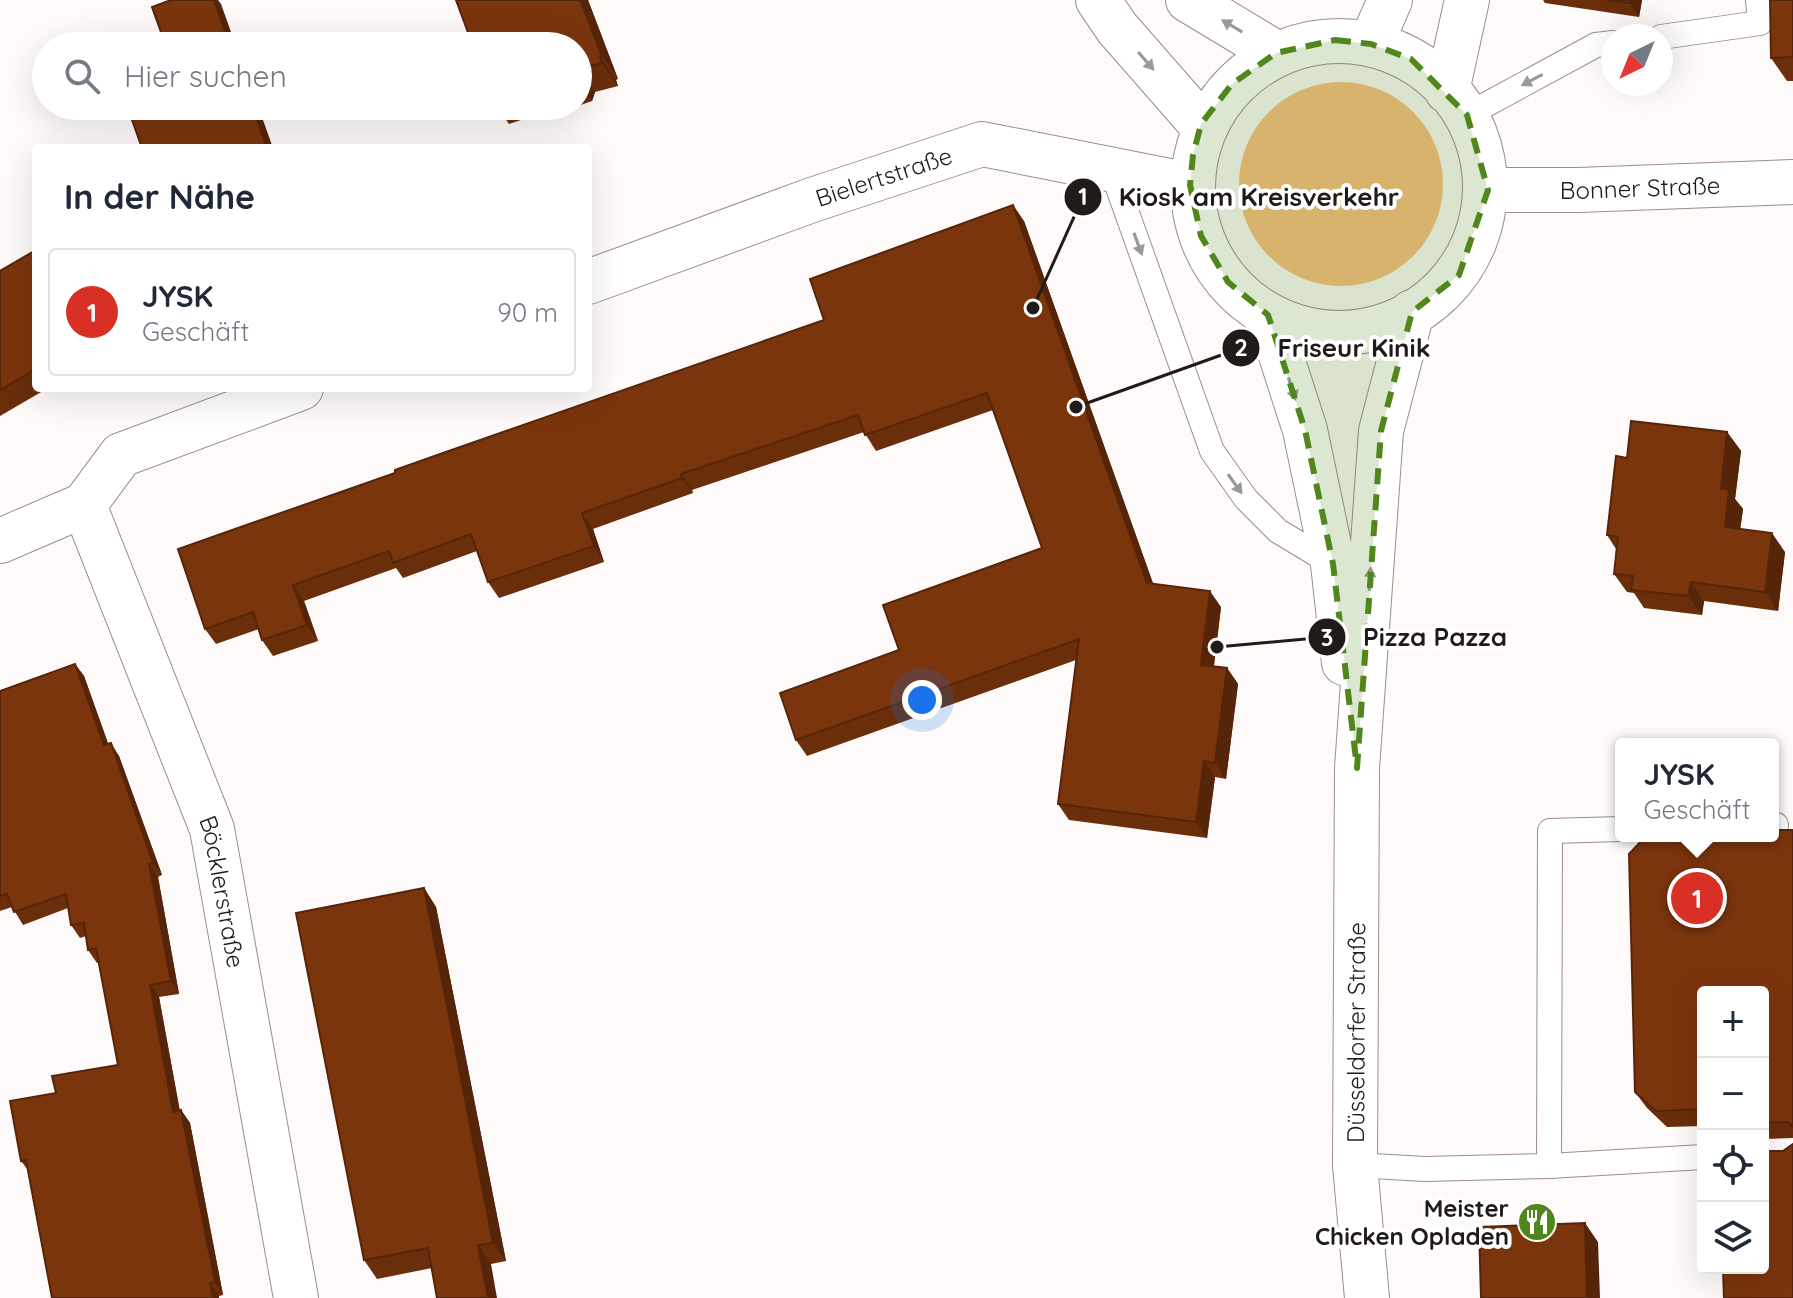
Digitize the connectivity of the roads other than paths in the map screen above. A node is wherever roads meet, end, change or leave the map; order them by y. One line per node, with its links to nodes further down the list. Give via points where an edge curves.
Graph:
1 (1098, 0): 11 (main road, one-way to 11)
2 (1188, 0): 9 (main road, one-way to 2)
3 (1390, 0): 7 (main road)
4 (1467, 0): 10 (main road)
5 (1758, 0): 6 (lane, via 1760,23)
6 (1673, 35)
7 (1371, 44): 9 (main road, via 1335,40); 10 (main road, via 1411,59)
8 (1601, 46): 10 (lane, one-way to 10)
9 (1276, 53): 11 (main road, via 1232,84)
10 (1457, 103): 15 (main road, via 1482,152)
11 (1201, 124): 14 (main road)
12 (1112, 171): 14 (main road, Bielertstraße); 16 (main road, Bielertstraße, via 982,144); 22 (lane, one-way to 22, via 1212,451 1246,499 1278,531)
13 (1793, 182): 15 (main road, Bonner Straße)
14 (1190, 185): 18 (main road, via 1201,236 1228,282)
15 (1488, 190): 17 (main road, via 1480,229 1459,275 1439,298)
16 (592, 281)
17 (1412, 312): 18 (main road, via 1368,334 1322,333); 23 (main road, Düsseldorfer Straße, one-way to 17, via 1381,431)
18 (1268, 315): 22 (main road, Düsseldorfer Straße, one-way to 22, via 1305,430)
19 (290, 392): 20 (main road, via 121,455)
20 (84, 505): 21 (main road); 28 (main road, Böcklerstraße, via 212,829)
21 (0, 541)
22 (1333, 564): 23 (main road, Düsseldorfer Straße)
23 (1357, 768): 26 (main road, Düsseldorfer Straße)
24 (1615, 829): 27 (lane, via 1550,831)
25 (1697, 1157): 27 (lane)
26 (1355, 1165): 27 (lane); 29 (main road, Düsseldorfer Straße)
27 (1549, 1166)
28 (296, 1298)
29 (1367, 1298)

